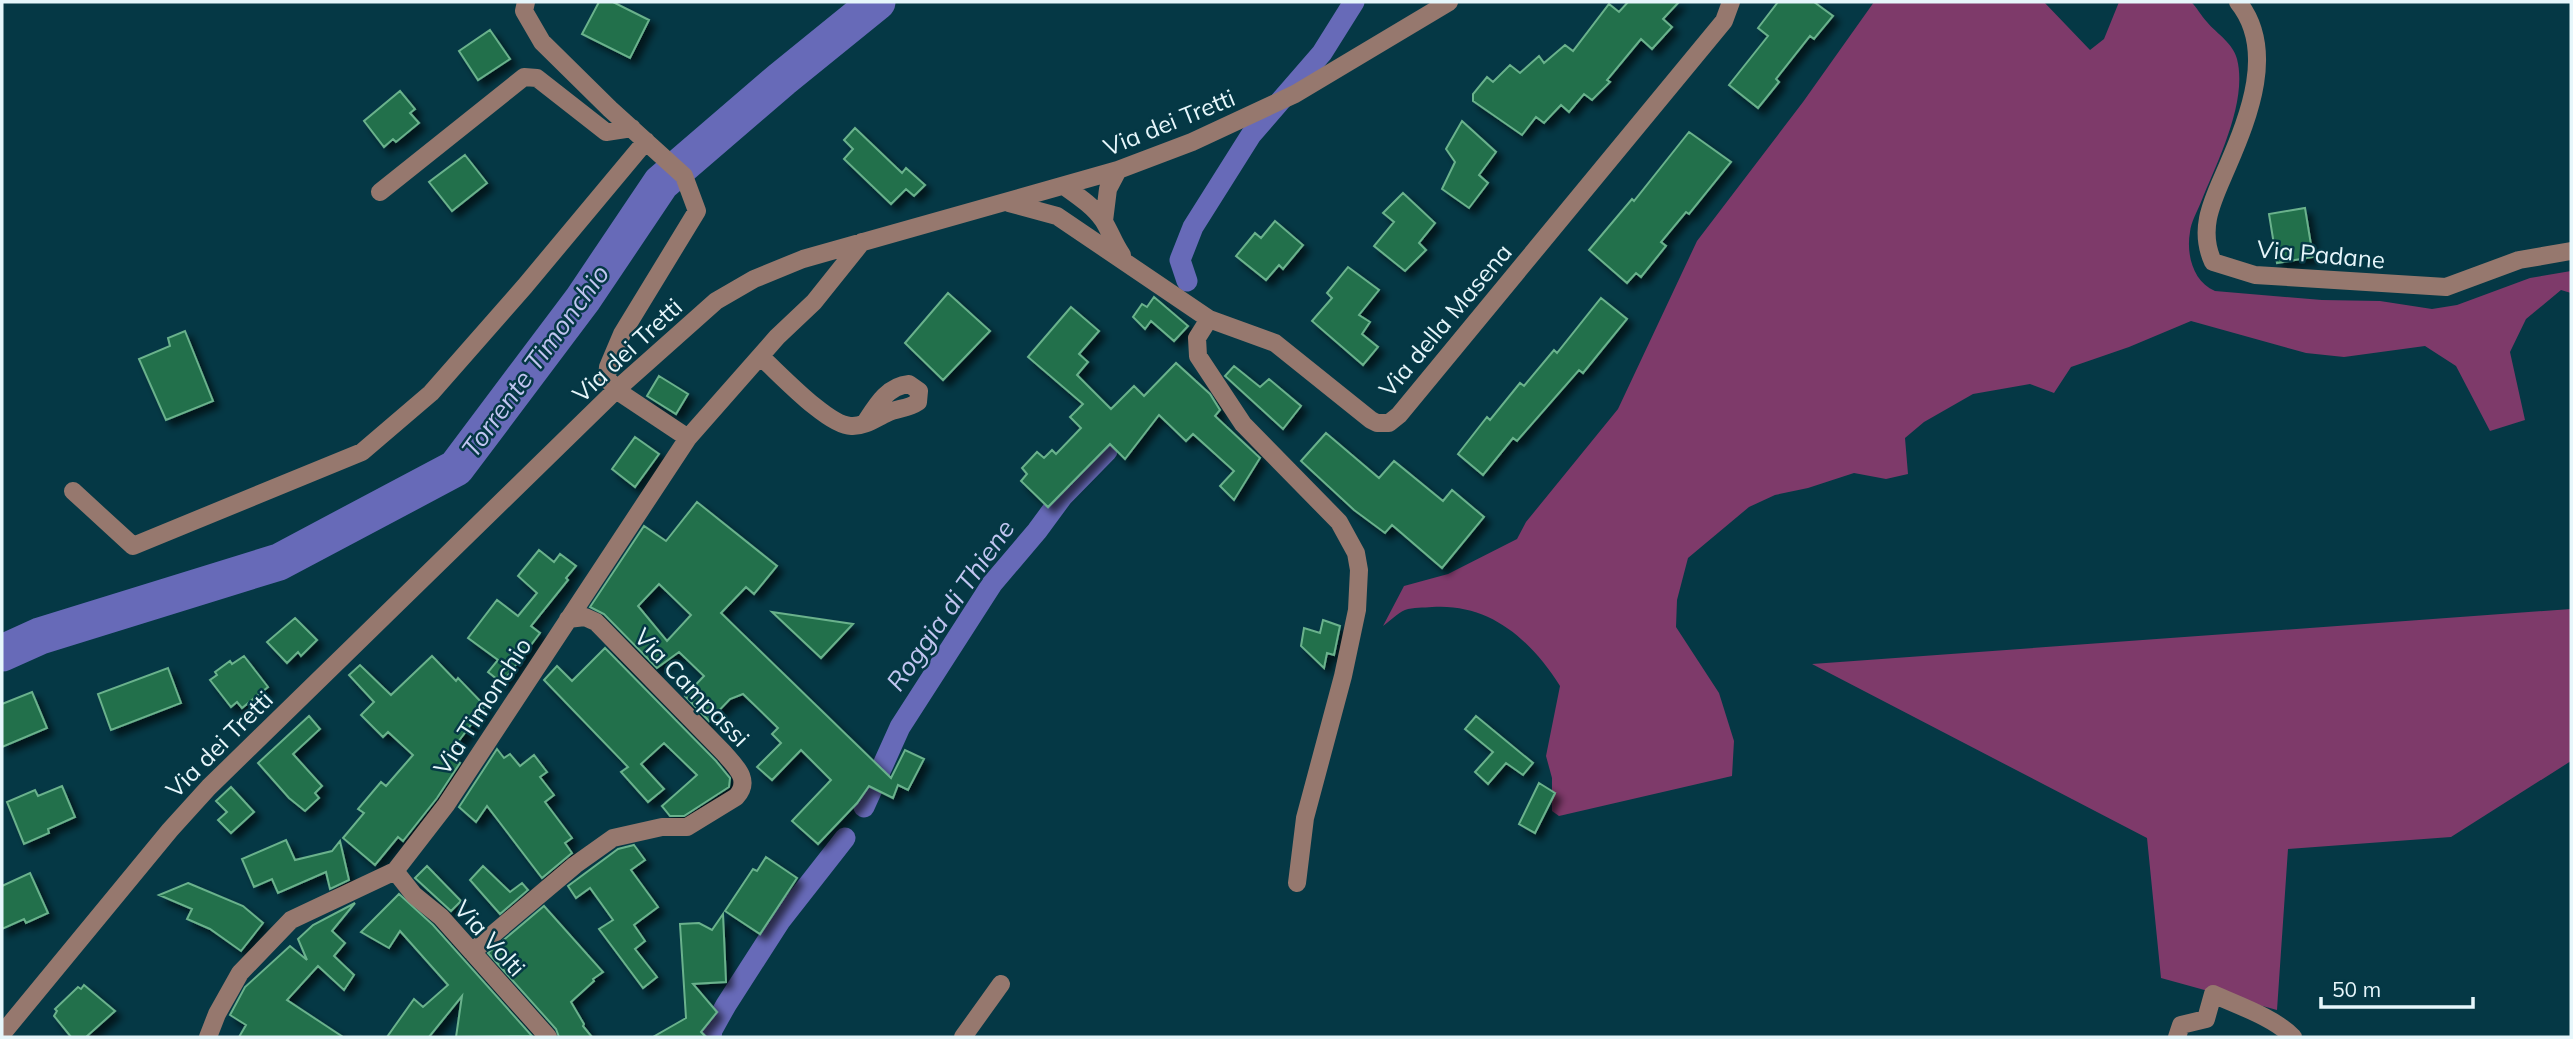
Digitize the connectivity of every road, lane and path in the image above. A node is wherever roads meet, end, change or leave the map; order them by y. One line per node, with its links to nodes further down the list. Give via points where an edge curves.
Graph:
1 (526, 2): 5 (street, via 524,11 542,42)
2 (1448, 2): 7 (street, Via dei Tretti, via 1295,94)
3 (1731, 2): 16 (street, Via della Masena, via 1724,21 1389,424 1371,420 1275,343)
4 (2238, 2): 14 (street, Via Padane, via 2255,40 2258,75 2237,144 2207,214 2206,237 2213,262 2255,275 2446,287 2519,260)
5 (632, 128): 6 (street); 9 (street, via 606,132 537,78 524,78)
6 (652, 147): 18 (street, via 684,176 697,211 622,334 608,367 607,378); 21 (street, via 431,393 362,452 134,546)
7 (1118, 170): 8 (street, Via dei Tretti); 11 (street, via 1108,189)
8 (1064, 186): 10 (street, Via dei Tretti); 11 (street, Via della Masena); 13 (street, Via della Masena, via 1073,216)
9 (380, 192)
10 (1006, 202): 12 (street, Via dei Tretti); 13 (street, Via della Masena, via 1057,216)
11 (1104, 221): 15 (street, Via della Masena)
12 (862, 242): 17 (street, Via Timonchio, via 814,302); 18 (street, Via dei Tretti, via 777,268 716,300)
13 (1099, 244): 15 (street, Via della Masena)
14 (2571, 251)
15 (1126, 261): 16 (street, Via della Masena)
16 (1209, 319): 24 (street, via 1197,338 1198,356 1243,424 1339,522 1356,553 1359,570 1357,611 1305,818)
17 (761, 357): 19 (street, via 829,418 844,425); 20 (street, Via Timonchio)
18 (616, 390): 20 (street); 27 (street, Via dei Tretti, via 209,787)
19 (865, 423)
20 (688, 438): 22 (street, Via Timonchio)
21 (73, 491)
22 (568, 619): 23 (street, Via Timonchio, via 446,805); 25 (street, Via Campassi, via 585,617 596,622 724,752 741,773 742,791 687,827 662,827 613,838)
23 (395, 871): 25 (street, Via Volti); 30 (street, Via Timonchio, via 291,920 240,973)
24 (1297, 883)
25 (472, 952): 31 (street, Via Volti)
26 (1001, 984): 32 (street)
27 (22, 1009): 28 (street, Via dei Tretti); 29 (street, Via dei Tretti)
28 (2, 1023)
29 (2, 1034)
30 (208, 1037)
31 (548, 1037)
32 (963, 1037)
33 (2177, 1037): 34 (street, via 2181,1025 2206,1019 2213,994)
34 (2293, 1037)

